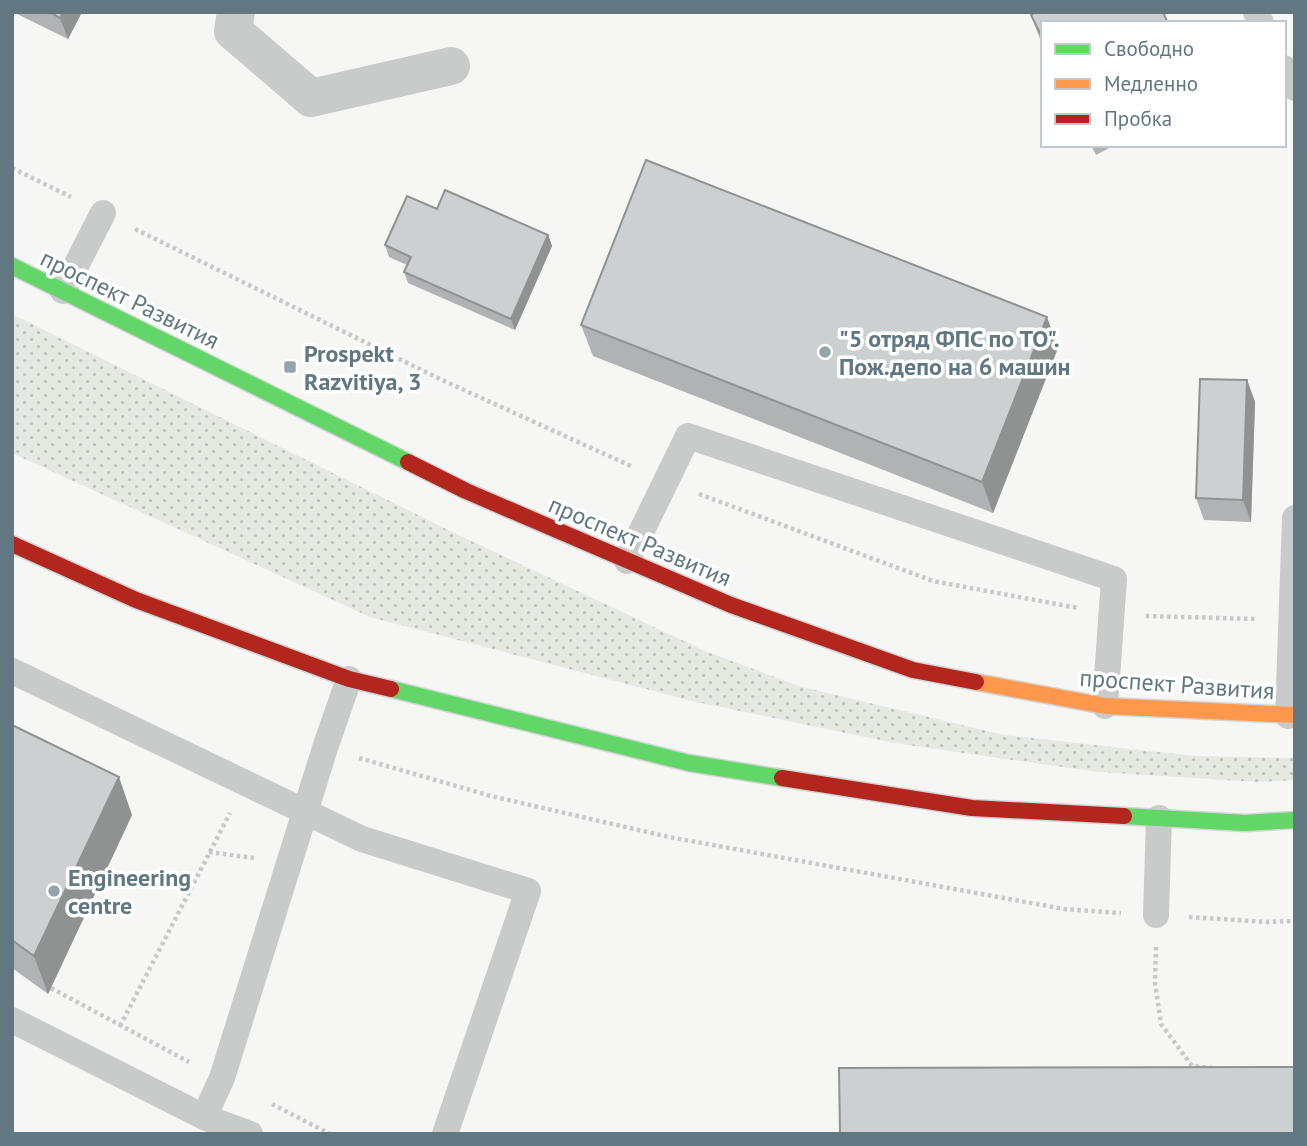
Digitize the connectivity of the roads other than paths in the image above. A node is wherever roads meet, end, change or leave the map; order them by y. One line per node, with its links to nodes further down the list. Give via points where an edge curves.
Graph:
1 (236, 12): 2 (street, via 233,31 311,98)
2 (451, 66)
3 (1286, 72): 4 (lane)
4 (1295, 88)
5 (103, 213): 7 (lane)
6 (12, 266): 7 (street, проспект Развития)
7 (63, 291): 10 (street, проспект Развития, via 466,491)
8 (1295, 518): 14 (lane)
9 (12, 544): 12 (street, via 136,600)
10 (627, 561): 13 (street, проспект Развития, via 731,605 913,670); 13 (lane, via 688,436 1115,579)
11 (12, 671): 15 (lane)
12 (349, 679): 15 (lane); 16 (street, via 689,764 972,808)
13 (1105, 706): 14 (street, проспект Развития)
14 (1292, 715)
15 (305, 810): 20 (lane, via 222,1078); 22 (lane, via 362,839 528,891)
16 (1159, 818): 17 (street, via 1245,823); 18 (lane)
17 (1295, 820)
18 (1156, 915)
19 (12, 1020): 20 (lane)
20 (204, 1116): 21 (lane)
21 (250, 1134)
22 (445, 1134)

